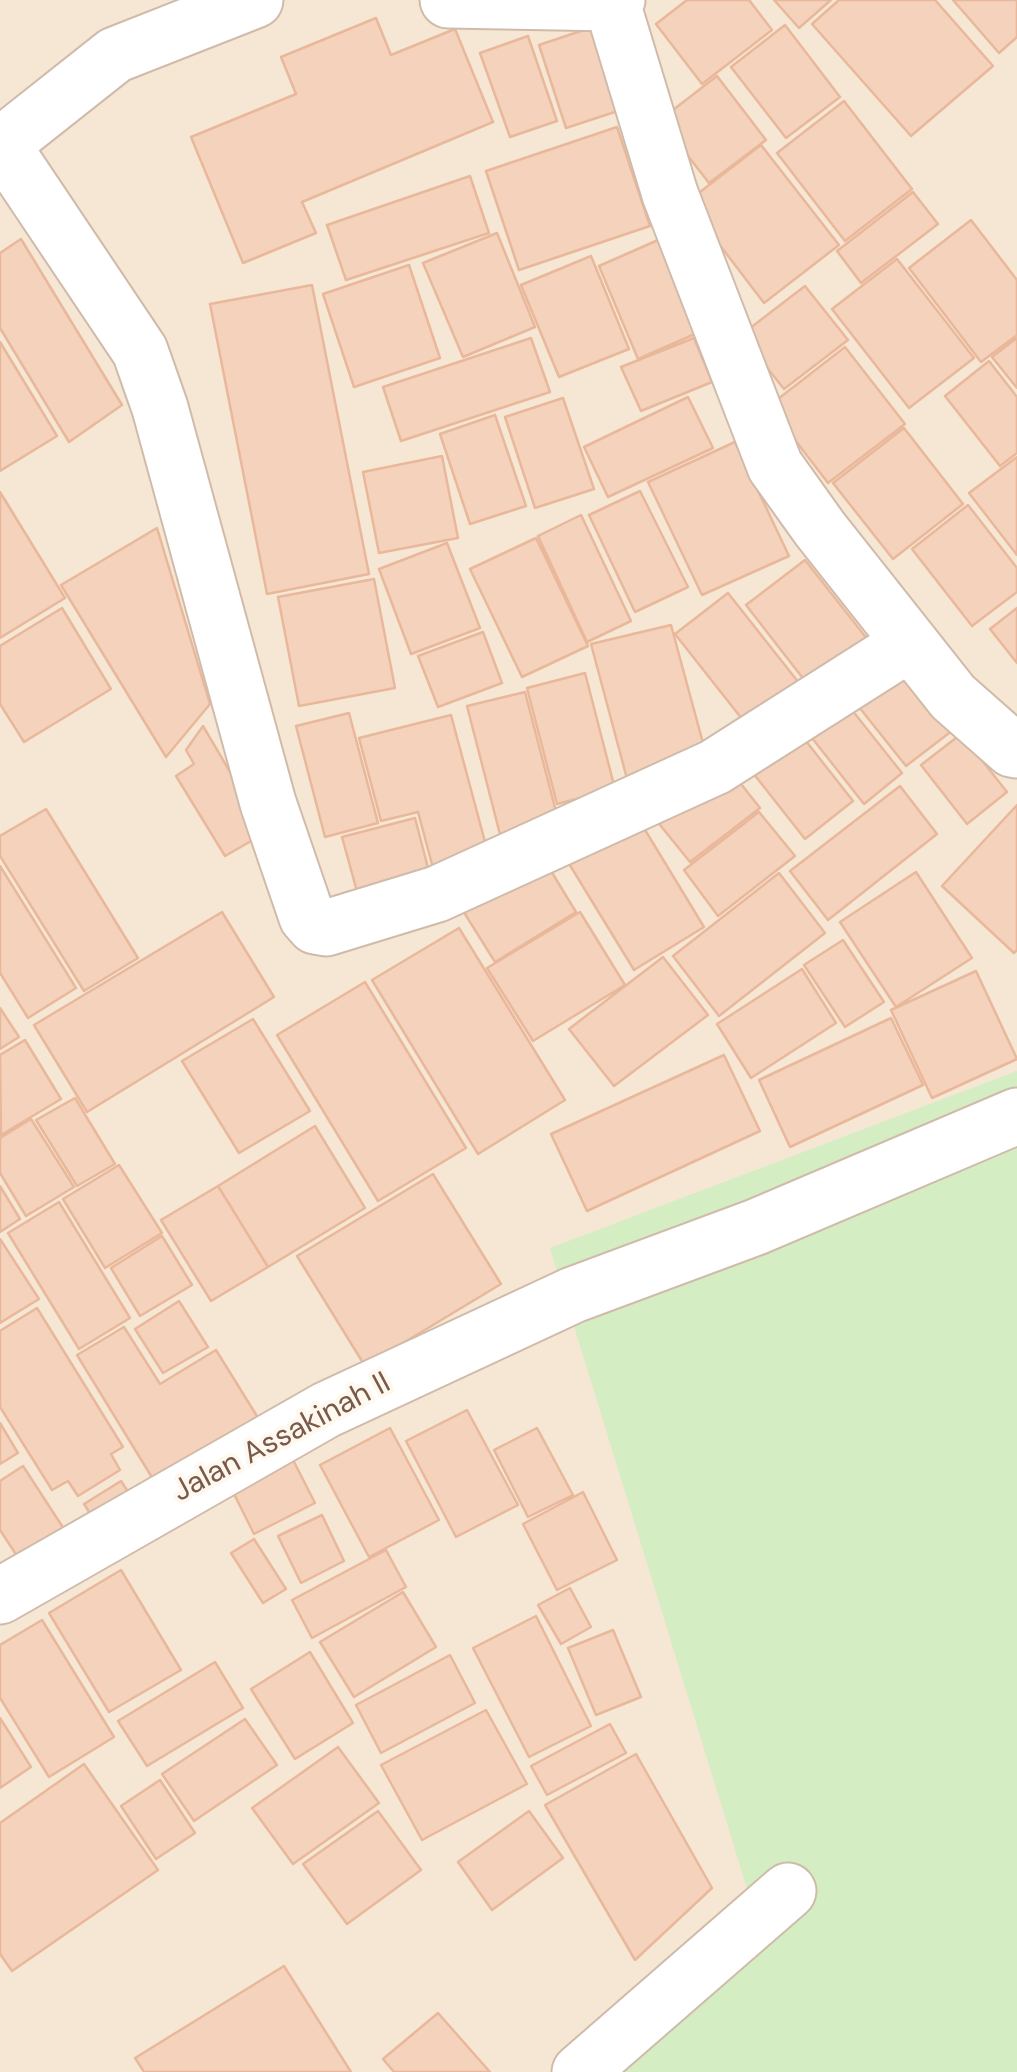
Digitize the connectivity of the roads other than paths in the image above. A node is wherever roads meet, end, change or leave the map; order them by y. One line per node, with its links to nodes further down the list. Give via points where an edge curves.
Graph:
1 (255, 0): 4 (street, via 116,55)
2 (448, 0): 3 (street)
3 (615, 2): 5 (street, via 670,194 775,466)
4 (1, 145): 5 (street, via 140,351 268,803 315,926 437,894 716,767)
5 (910, 643): 6 (street, via 953,696)
6 (1017, 750)
7 (1017, 1116): 8 (street, Jalan Assakinah II, via 573,1296 326,1410)
8 (0, 1596)
9 (788, 1892): 10 (street)
10 (580, 2072)

